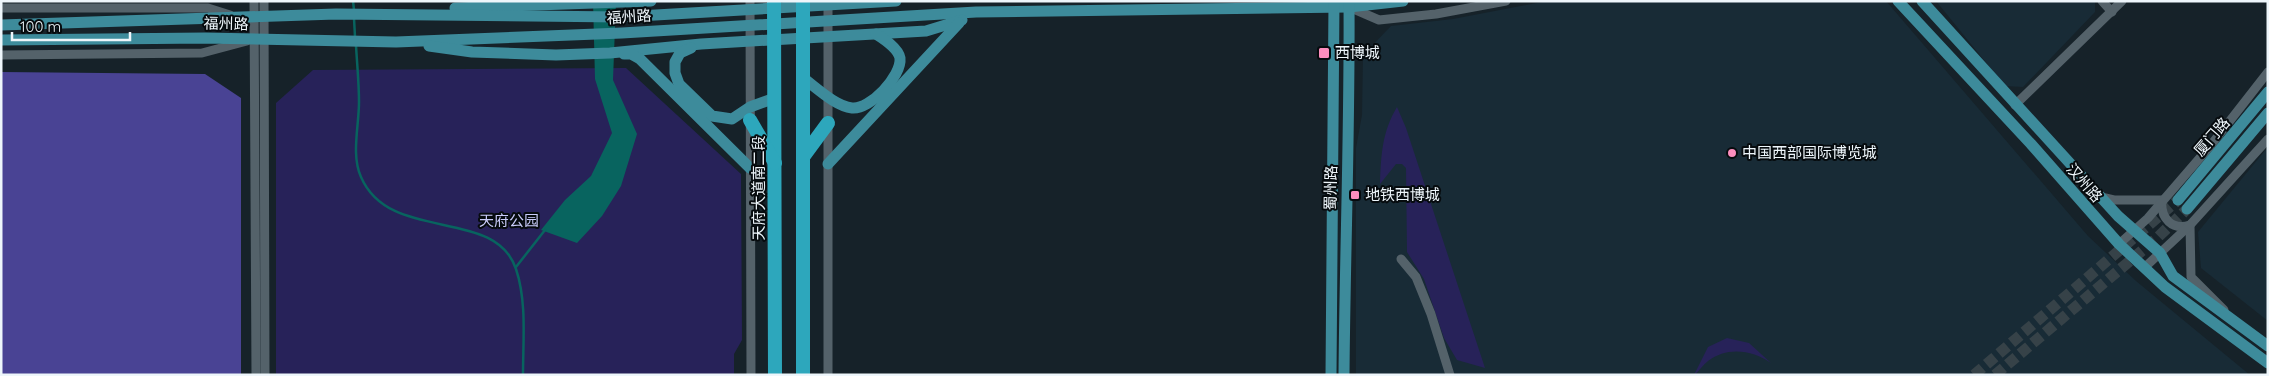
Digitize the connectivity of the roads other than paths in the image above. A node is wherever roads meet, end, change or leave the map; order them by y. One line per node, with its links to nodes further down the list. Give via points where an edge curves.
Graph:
1 (254, 1): 27 (street)
2 (264, 1): 23 (street)
3 (651, 1): 15 (main road)
4 (750, 1): 40 (street)
5 (774, 1): 37 (highway, 天府大道南二段)
6 (803, 1): 34 (highway)
7 (828, 1): 36 (street)
8 (896, 1): 21 (main road, 福州路, via 622,17)
9 (1403, 1): 17 (main road, 福州路)
10 (1506, 1): 17 (street, 福州路, via 1379,20)
11 (1898, 1): 53 (main road, 汉州路)
12 (1922, 1): 38 (main road, 汉州路)
13 (2102, 1): 20 (street)
14 (2122, 1): 20 (street)
15 (611, 2): 21 (main road, via 473,7)
16 (1334, 4): 17 (main road, 福州路); 19 (main road, 福州路); 66 (main road, 蜀州路)
17 (1349, 4): 67 (main road, 蜀州路)
18 (1, 8): 22 (street, via 208,8)
19 (1078, 11): 24 (main road); 29 (main road, 福州路, via 976,12 622,33)
20 (2112, 12): 38 (street)
21 (396, 14): 23 (main road, 福州路)
22 (240, 18): 23 (main road, 福州路); 25 (main road, 福州路)
23 (264, 18): 27 (street)
24 (962, 20): 26 (main road, via 926,30); 45 (main road)
25 (1, 25)
26 (876, 34): 30 (main road); 36 (main road, via 888,41 900,56 900,66 894,78 872,102 863,106 842,106)
27 (259, 39): 28 (main road, 福州路); 29 (main road, 福州路); 32 (street, via 202,53); 60 (street); 61 (street)
28 (1, 40)
29 (396, 42): 31 (main road, via 472,52)
30 (701, 44): 31 (main road); 40 (main road, via 680,53 675,62 679,84 712,116 732,119)
31 (610, 53): 46 (main road, via 631,54 640,59)
32 (1, 54)
33 (2268, 72): 48 (street, via 2211,145)
34 (803, 78): 36 (main road); 43 (highway)
35 (2268, 92): 49 (main road, 厦门路)
36 (828, 96): 41 (street)
37 (776, 98): 40 (main road); 44 (highway, 天府大道南二段)
38 (2015, 104): 47 (main road, 汉州路)
39 (2268, 113): 50 (main road, 厦门路)
40 (750, 114): 44 (highway); 46 (street)
41 (828, 123): 43 (highway); 45 (street)
42 (2268, 139): 51 (street)
43 (803, 157): 64 (highway)
44 (776, 164): 63 (highway, 天府大道南二段)
45 (828, 164): 65 (street)
46 (750, 168): 62 (street)
47 (2101, 197): 48 (street); 52 (main road, 汉州路)
48 (2162, 200): 51 (street, via 2161,209 2168,222 2176,226); 52 (street)
49 (2178, 200)
50 (2187, 209)
51 (2190, 225): 54 (street); 57 (street, via 2190,277)
52 (2135, 231): 53 (street); 54 (main road, 汉州路)
53 (2120, 244): 56 (main road, 汉州路)
54 (2160, 253): 56 (street); 57 (main road, 汉州路, via 2173,276)
55 (1401, 259): 68 (street, via 1416,277)
56 (2144, 268): 59 (main road, 汉州路)
57 (2234, 321): 58 (main road, 汉州路)
58 (2268, 346)
59 (2268, 363)
60 (256, 375)
61 (265, 375)
62 (751, 375)
63 (775, 375)
64 (803, 375)
65 (828, 375)
66 (1331, 375)
67 (1344, 375)
68 (1450, 375)

